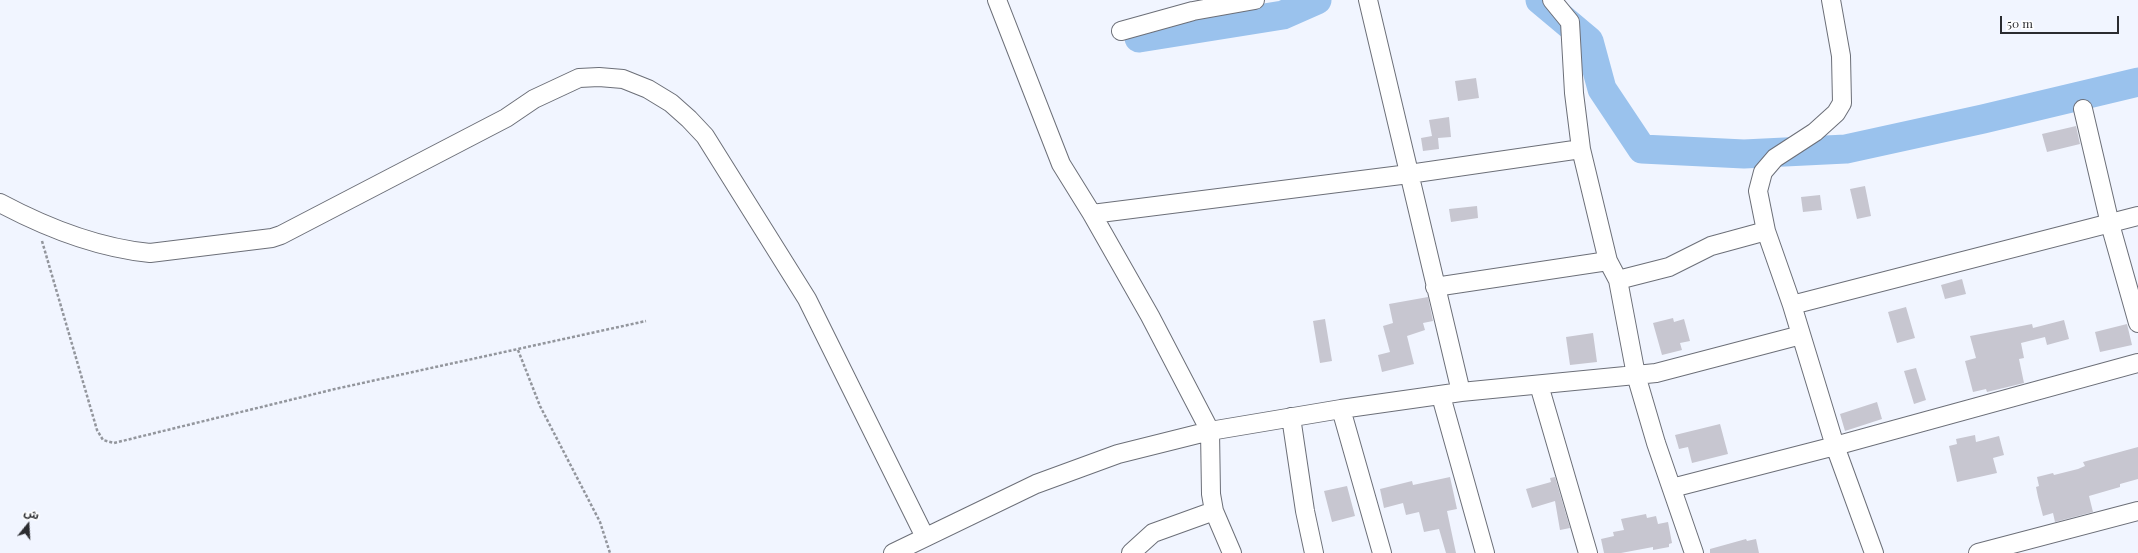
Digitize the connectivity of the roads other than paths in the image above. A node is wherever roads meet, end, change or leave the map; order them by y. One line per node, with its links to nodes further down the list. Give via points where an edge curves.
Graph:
1 (996, 0): 11 (street, via 1061,164)
2 (1255, 0): 6 (street, via 1193,11)
3 (1368, 0): 9 (street)
4 (1552, 0): 8 (street, via 1570,22 1574,93)
5 (1831, 0): 14 (street, via 1841,56 1842,103 1836,113 1816,132 1775,158 1763,172 1758,191)
6 (1121, 31)
7 (2083, 109): 13 (street)
8 (1581, 149): 9 (street); 15 (street)
9 (1409, 174): 11 (street); 17 (street)
10 (0, 203): 33 (street, via 36,222 118,248 150,253 272,238 506,118 534,99 579,78 623,79 648,88 671,103 705,136 807,300)
11 (1092, 214): 28 (street, via 1150,316)
12 (2138, 216): 13 (street)
13 (2110, 224): 18 (street); 19 (street)
14 (1766, 231): 16 (street, via 1710,246 1669,267); 18 (street)
15 (1608, 260): 16 (street); 17 (street)
16 (1618, 280): 22 (street)
17 (1436, 287): 24 (street)
18 (1792, 305): 20 (street)
19 (2138, 323)
20 (1801, 335): 22 (street, via 1675,369); 29 (street)
21 (2138, 363): 29 (street)
22 (1636, 375): 23 (street); 30 (street)
23 (1539, 385): 24 (street); 41 (street)
24 (1461, 392): 25 (street)
25 (1441, 396): 26 (street); 40 (street)
26 (1341, 408): 27 (street); 39 (street)
27 (1291, 417): 28 (street); 38 (street)
28 (1210, 431): 31 (street, via 1211,494); 33 (street, via 1118,454 1036,484)
29 (1835, 446): 30 (street); 34 (street)
30 (1672, 488): 42 (street)
31 (1214, 510): 36 (street, via 1153,533); 37 (street)
32 (2138, 511): 43 (street)
33 (925, 537): 35 (street)
34 (1869, 552)
35 (892, 553)
36 (1130, 553)
37 (1232, 553)
38 (1314, 553)
39 (1382, 553)
40 (1485, 553)
41 (1588, 553)
42 (1694, 553)
43 (1978, 553)

